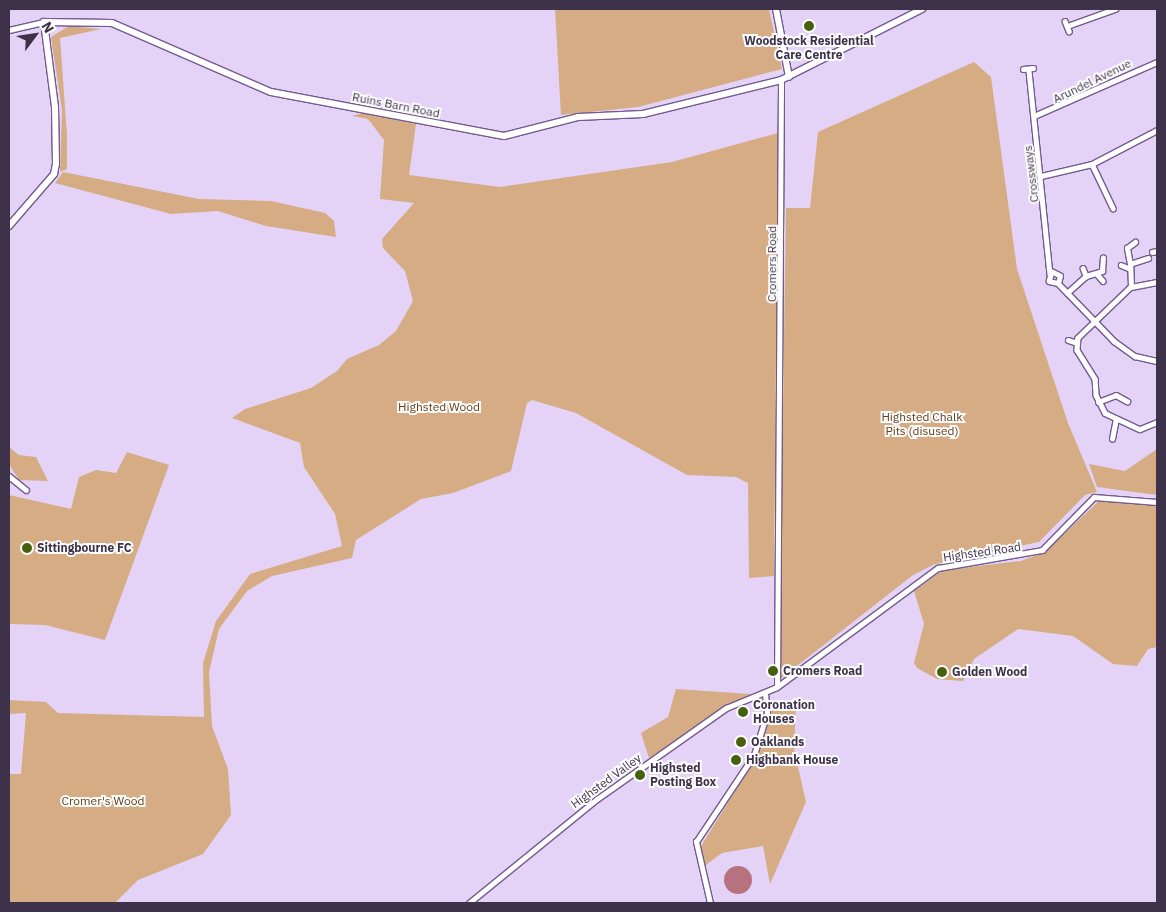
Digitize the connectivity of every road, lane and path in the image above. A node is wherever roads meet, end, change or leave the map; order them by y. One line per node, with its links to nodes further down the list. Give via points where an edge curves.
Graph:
1 (776, 9): 11 (street)
2 (922, 9): 11 (street, Ruins Barn Road)
3 (1115, 9): 6 (street)
4 (1065, 21): 6 (street)
5 (44, 22): 7 (street, Ruins Barn Road); 12 (street, Ruins Barn Road, via 112,22 270,92 504,136 578,116 643,114); 19 (street, via 55,107 56,164 54,174)
6 (1070, 25): 8 (street)
7 (9, 30)
8 (1068, 31)
9 (1157, 62): 13 (street, Arundel Avenue)
10 (1023, 69): 13 (street, Crossways, via 1031,70)
11 (789, 77): 12 (street, Ruins Barn Road)
12 (781, 80): 46 (street, Cromers Road)
13 (1034, 116): 17 (street, Crossways)
14 (1156, 131): 15 (street); 16 (street)
15 (1157, 138)
16 (1092, 164): 17 (street); 18 (street)
17 (1041, 176): 26 (street, Crossways)
18 (1113, 208)
19 (9, 226)
20 (1135, 242): 24 (street, via 1127,248)
21 (1103, 258): 27 (street, via 1106,267)
22 (1148, 258): 24 (street)
23 (1121, 264): 24 (street)
24 (1130, 266): 32 (street)
25 (1083, 268): 28 (street)
26 (1050, 274): 31 (street, via 1049,281); 31 (street, via 1058,273)
27 (1097, 274): 28 (street); 29 (street)
28 (1086, 276): 33 (street)
29 (1103, 281)
30 (1157, 282): 32 (street)
31 (1058, 283): 33 (street)
32 (1131, 287): 34 (street)
33 (1067, 293): 34 (street)
34 (1093, 322): 36 (street); 37 (street, via 1135,356)
35 (1068, 340): 36 (street)
36 (1077, 344): 39 (street, via 1080,358 1095,379)
37 (1157, 361)
38 (1127, 401): 39 (street, via 1116,395)
39 (1098, 402): 40 (street)
40 (1116, 420): 41 (street, via 1144,430); 42 (street)
41 (1157, 422)
42 (1112, 439)
43 (9, 476): 44 (street)
44 (26, 490)
45 (1157, 502): 46 (street, Highsted Road, via 1094,497 1042,550 938,568)
46 (777, 687): 47 (street, Highsted Road)
47 (765, 693): 48 (street, Highsted Valley, via 726,708 634,773); 49 (street, via 767,713 754,755 696,842)
48 (469, 903)
49 (710, 903)

